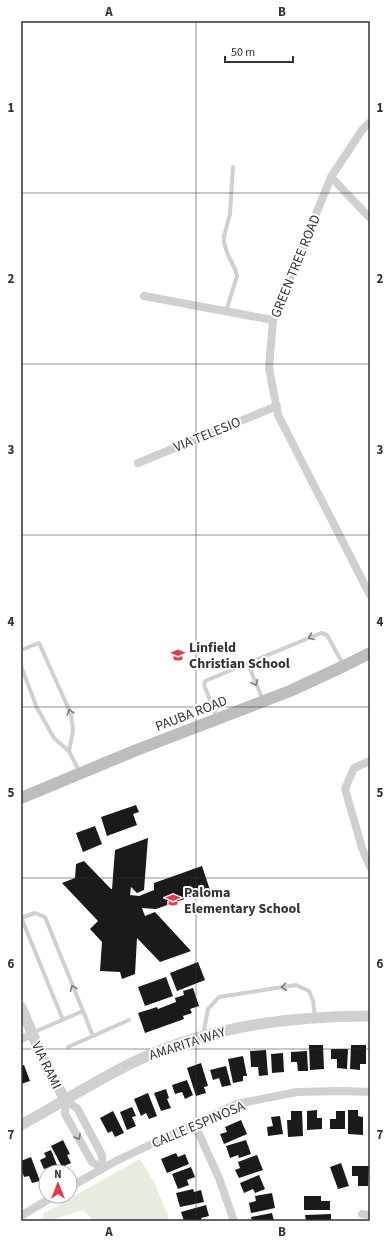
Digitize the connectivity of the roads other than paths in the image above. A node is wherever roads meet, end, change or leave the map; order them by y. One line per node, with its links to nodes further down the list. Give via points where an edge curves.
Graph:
1 (370, 122): 3 (street, GREEN TREE ROAD)
2 (233, 167): 6 (lane, via 230,214 224,243 236,268 237,276)
3 (331, 178): 4 (street); 7 (street, GREEN TREE ROAD)
4 (370, 218)
5 (144, 296): 6 (street)
6 (226, 311): 7 (street)
7 (273, 320): 8 (street, GREEN TREE ROAD, via 269,368)
8 (276, 406): 9 (street, VIA TELESIO); 10 (street, GREEN TREE ROAD, via 278,415)
9 (138, 463)
10 (370, 595)
11 (21, 650): 18 (lane, one-way to 11, via 73,731 71,714 39,643)
12 (370, 653): 15 (main road, PAUBA ROAD)
13 (248, 664): 15 (lane, one-way to 13, via 327,634 322,633); 16 (lane, one-way to 16); 17 (lane, via 205,680 204,685)
14 (21, 666): 18 (lane, via 37,708 54,738)
15 (344, 666): 16 (main road, PAUBA ROAD)
16 (263, 702): 17 (main road, PAUBA ROAD)
17 (218, 718): 20 (main road, PAUBA ROAD)
18 (70, 751): 20 (lane)
19 (370, 761): 22 (street, via 354,768 345,789)
20 (80, 773): 21 (main road, PAUBA ROAD)
21 (21, 798)
22 (370, 867)
23 (21, 918): 25 (lane, one-way to 23, via 45,917 35,913); 28 (lane)
24 (21, 1007): 30 (street, VIA RAMI)
25 (83, 1011): 28 (lane); 31 (lane)
26 (370, 1016): 27 (street, AMARITA WAY)
27 (315, 1017): 32 (street, AMARITA WAY, via 271,1021); 32 (lane, one-way to 32, via 309,992 296,985 239,993 218,997 208,1009)
28 (63, 1020): 30 (lane)
29 (129, 1020): 31 (lane)
30 (32, 1034): 33 (street); 36 (street, VIA RAMI)
31 (94, 1036): 34 (lane)
32 (203, 1036): 36 (street, AMARITA WAY, via 137,1061)
33 (21, 1039)
34 (68, 1047)
35 (370, 1092): 37 (street, CALLE ESPINOSA, via 297,1092 236,1104)
36 (66, 1101): 38 (street, AMARITA WAY); 39 (street, VIA RAMI, via 77,1108 102,1155); 39 (street, VIA RAMI, one-way to 39, via 65,1114 92,1162)
37 (194, 1123): 39 (street, CALLE ESPINOSA); 44 (street, via 219,1178)
38 (21, 1125)
39 (103, 1168): 40 (street, CALLE ESPINOSA)
40 (78, 1182)
41 (41, 1204): 42 (street)
42 (23, 1215): 43 (street)
43 (30, 1221)
44 (234, 1221)

